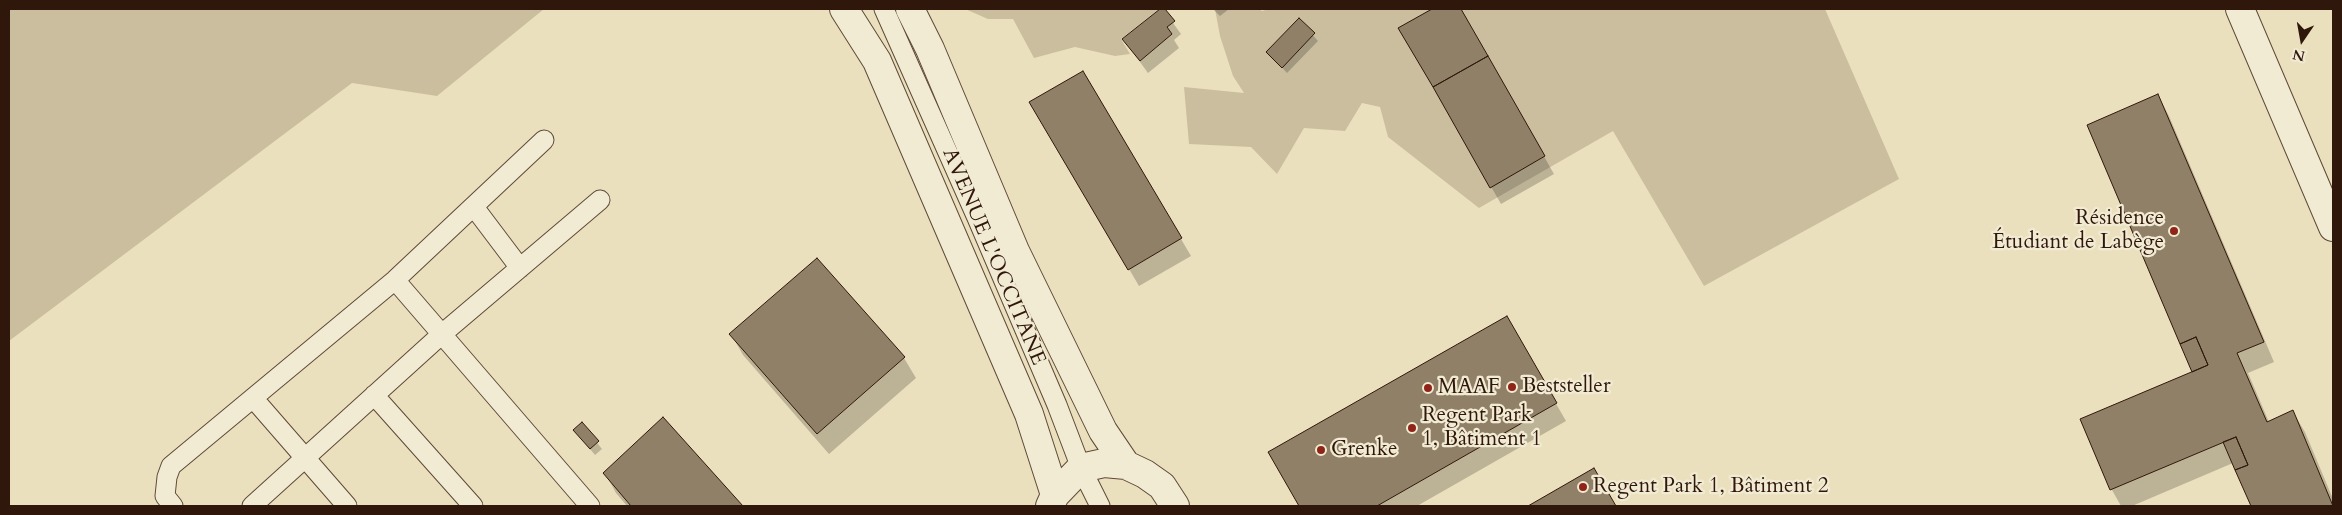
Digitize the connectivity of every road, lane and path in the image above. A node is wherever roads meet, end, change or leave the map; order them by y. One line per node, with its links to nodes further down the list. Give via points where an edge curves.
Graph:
1 (844, 9): 17 (street, AVENUE L'OCCITANE, via 881,70 1029,414)
2 (884, 9): 16 (lane, AVENUE L'OCCITANE, via 977,218)
3 (910, 9): 15 (street, AVENUE L'OCCITANE, via 1015,251 1103,431)
4 (2240, 9): 8 (street)
5 (544, 140): 7 (lane)
6 (600, 200): 9 (lane)
7 (474, 207): 9 (lane); 10 (lane)
8 (2333, 227)
9 (520, 268): 11 (lane)
10 (395, 280): 11 (lane); 13 (lane)
11 (442, 334): 12 (lane); 22 (lane)
12 (374, 395): 14 (lane); 21 (lane)
13 (254, 398): 14 (lane); 18 (lane, via 171,466 166,476 165,496)
14 (304, 458): 19 (lane); 20 (lane)
15 (1126, 465): 16 (street, via 1104,463); 24 (street, via 1162,486)
16 (1081, 468): 17 (street); 23 (lane, AVENUE L'OCCITANE)
17 (1052, 501)
18 (173, 506)
19 (252, 506)
20 (347, 506)
21 (473, 506)
22 (590, 506)
23 (1100, 506)
24 (1175, 506)

